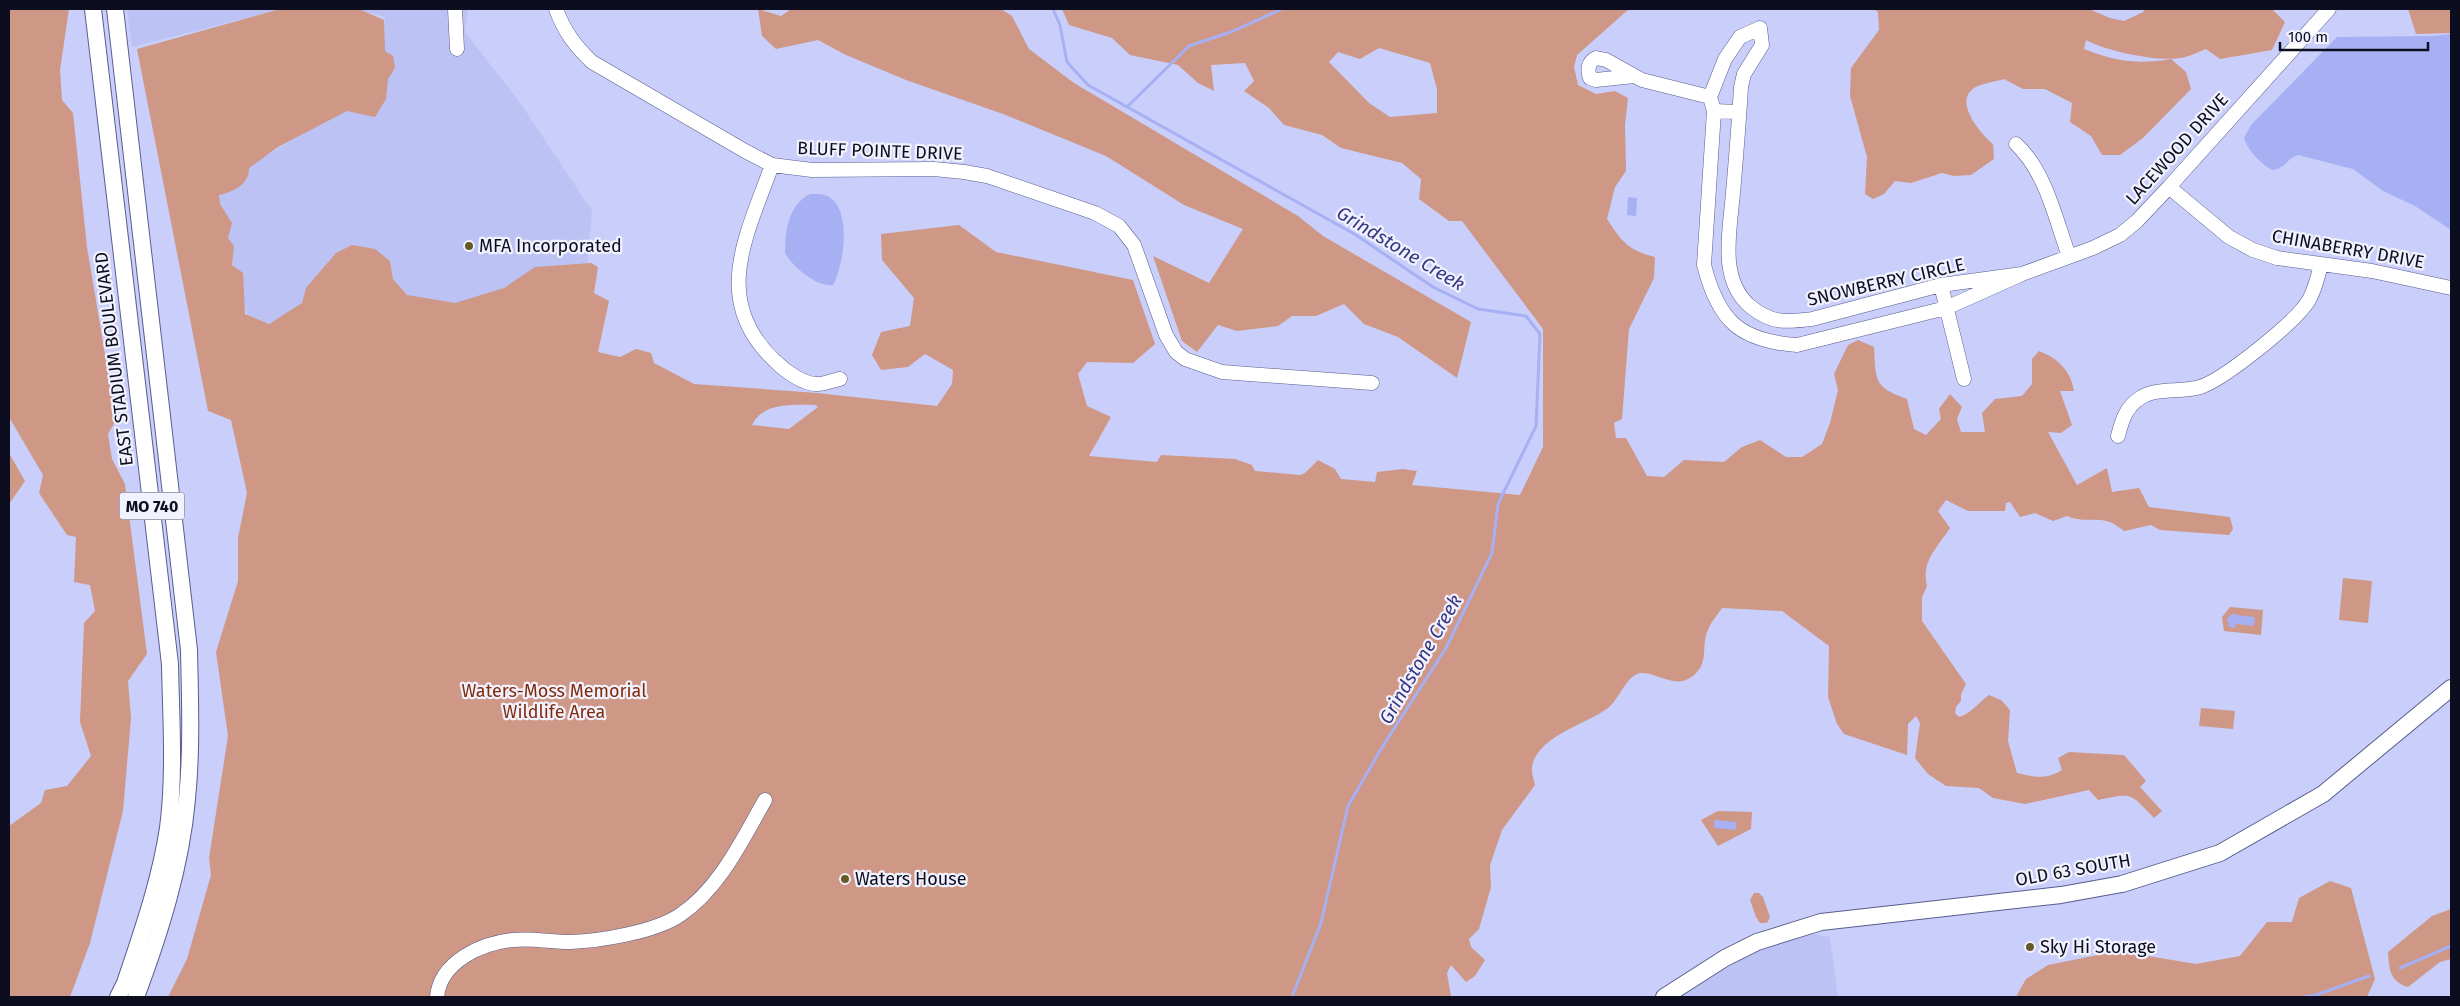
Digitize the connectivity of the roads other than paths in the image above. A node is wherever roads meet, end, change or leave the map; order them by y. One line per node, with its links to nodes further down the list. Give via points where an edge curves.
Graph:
1 (92, 9): 26 (main road, EAST STADIUM BOULEVARD / MO 740, via 170,664 172,761 168,828 154,893)
2 (116, 9): 27 (main road, MO 740, via 189,650 191,735 187,800 179,853 159,936)
3 (455, 9): 6 (street)
4 (556, 9): 12 (street, BLUFF POINTE DRIVE, via 562,26 592,62)
5 (2329, 9): 13 (street, LACEWOOD DRIVE)
6 (457, 49)
7 (1634, 76): 8 (street)
8 (1710, 97): 9 (street, SNOWBERRY CIRCLE); 10 (street, SNOWBERRY CIRCLE, via 1725,59 1740,37 1760,28 1762,45 1744,74)
9 (1714, 111): 10 (street); 19 (street, SNOWBERRY CIRCLE, via 1704,265 1718,306 1741,330 1776,344 1797,345)
10 (1740, 112): 17 (street, SNOWBERRY CIRCLE, via 1729,251 1733,285 1742,300 1775,321 1794,321)
11 (2016, 144): 14 (street, via 2028,154 2041,178)
12 (772, 165): 20 (street, via 740,255 739,298 744,316 758,343 788,372 817,384); 22 (street, BLUFF POINTE DRIVE, via 812,170 934,169 964,172 987,176 1095,213 1119,226 1134,245 1166,335 1176,352 1185,359 1222,372)
13 (2169, 187): 14 (street, LACEWOOD DRIVE, via 2120,235); 15 (street, CHINABERRY DRIVE, via 2229,237 2253,250 2277,258)
14 (2069, 256): 16 (street, LACEWOOD DRIVE)
15 (2321, 264): 18 (street, CHINABERRY DRIVE); 23 (street, via 2308,301 2288,323 2217,380 2200,387 2142,396 2127,410)
16 (2022, 274): 17 (street, SNOWBERRY CIRCLE); 19 (street, SNOWBERRY CIRCLE)
17 (1941, 285): 19 (street)
18 (2451, 288)
19 (1946, 308): 21 (street)
20 (840, 379)
21 (1964, 379)
22 (1372, 384)
23 (2118, 436)
24 (2451, 688): 29 (main road, OLD 63 SOUTH, via 2323,794 2220,853 2131,881 2070,893 1821,922 1749,946)
25 (765, 800): 28 (street, via 729,863 698,901 679,916 630,934 604,939 570,942 513,940 489,945 452,965 442,978)
26 (118, 997)
27 (136, 997)
28 (437, 997)
29 (1664, 997)

